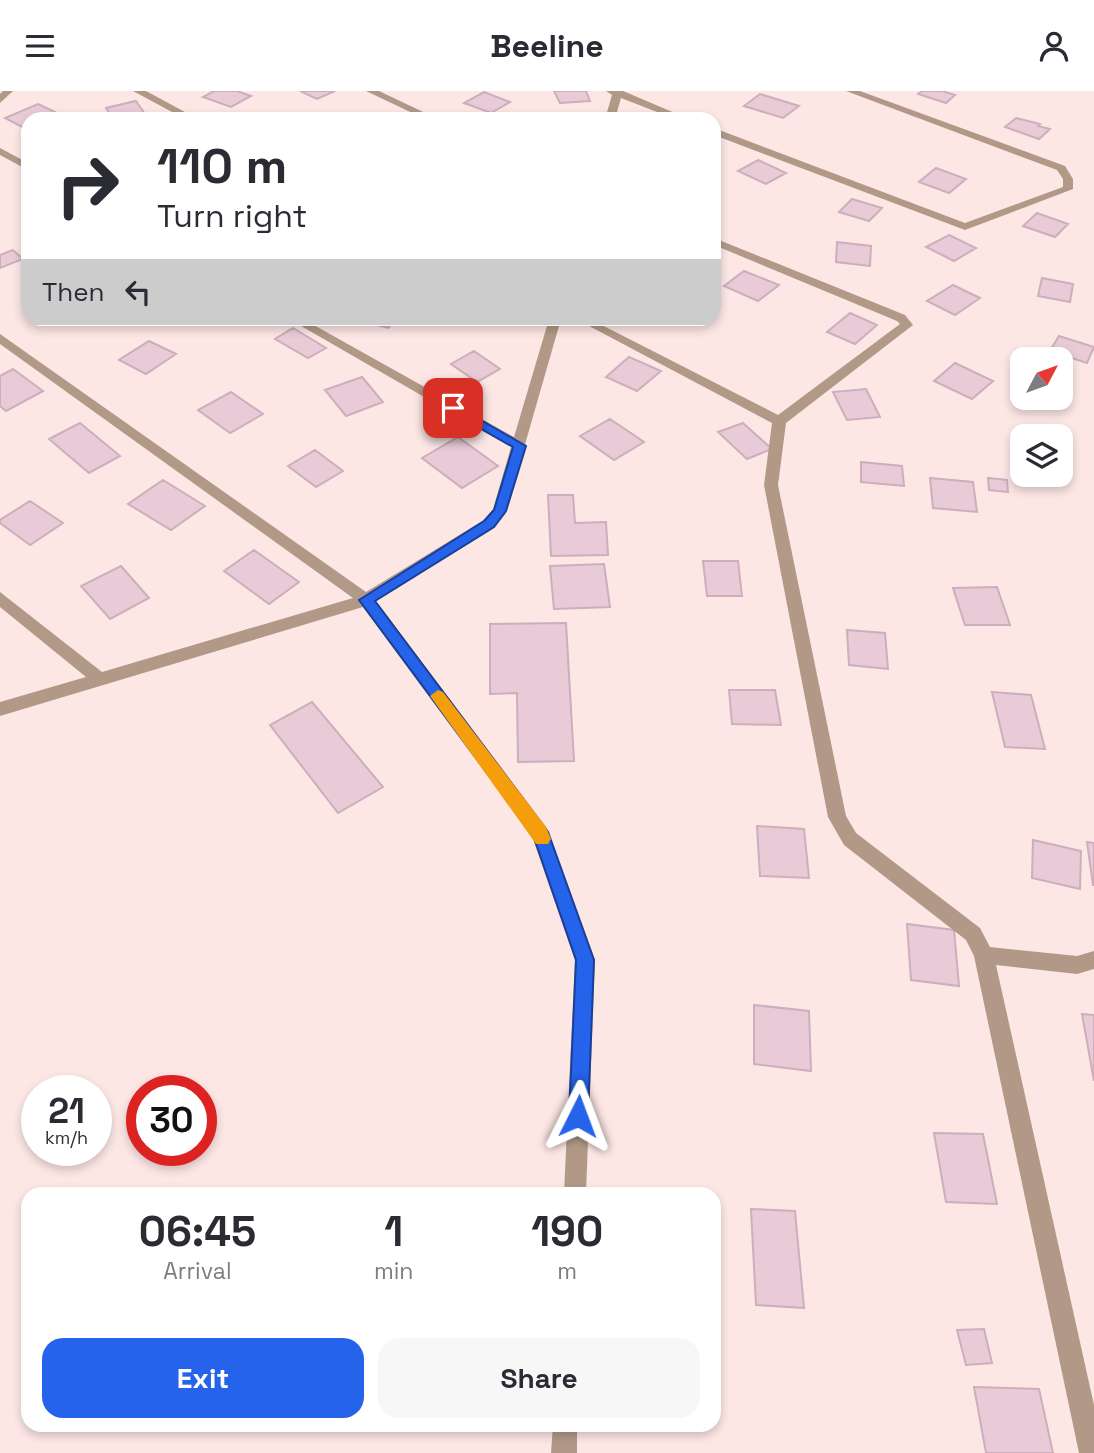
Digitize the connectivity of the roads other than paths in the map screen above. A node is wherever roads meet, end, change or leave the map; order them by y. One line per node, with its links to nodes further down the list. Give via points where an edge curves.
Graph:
1 (8, 91): 6 (street)
2 (138, 91): 7 (street)
3 (371, 91): 8 (street)
4 (851, 91): 11 (street, via 1061,168 1068,189 965,227)
5 (616, 92): 9 (street); 10 (street)
6 (0, 100)
7 (179, 112)
8 (418, 112)
9 (612, 112)
10 (666, 112)
11 (721, 134)
12 (0, 151): 13 (street)
13 (21, 163)
14 (721, 244): 19 (street, via 901,318 907,325)
15 (307, 326): 20 (street)
16 (553, 326): 20 (street)
17 (596, 326): 19 (street)
18 (0, 338): 22 (street)
19 (779, 421): 25 (street, via 771,485 837,817 850,839 974,934)
20 (520, 446): 22 (street, via 496,517)
21 (0, 598): 23 (street)
22 (366, 600): 23 (street); 27 (street, via 540,832 585,960)
23 (99, 679): 24 (street)
24 (0, 709)
25 (985, 955): 26 (street, via 1077,965); 30 (street)
26 (1094, 960)
27 (575, 1187)
28 (565, 1432): 29 (street)
29 (564, 1453)
30 (1092, 1453)

